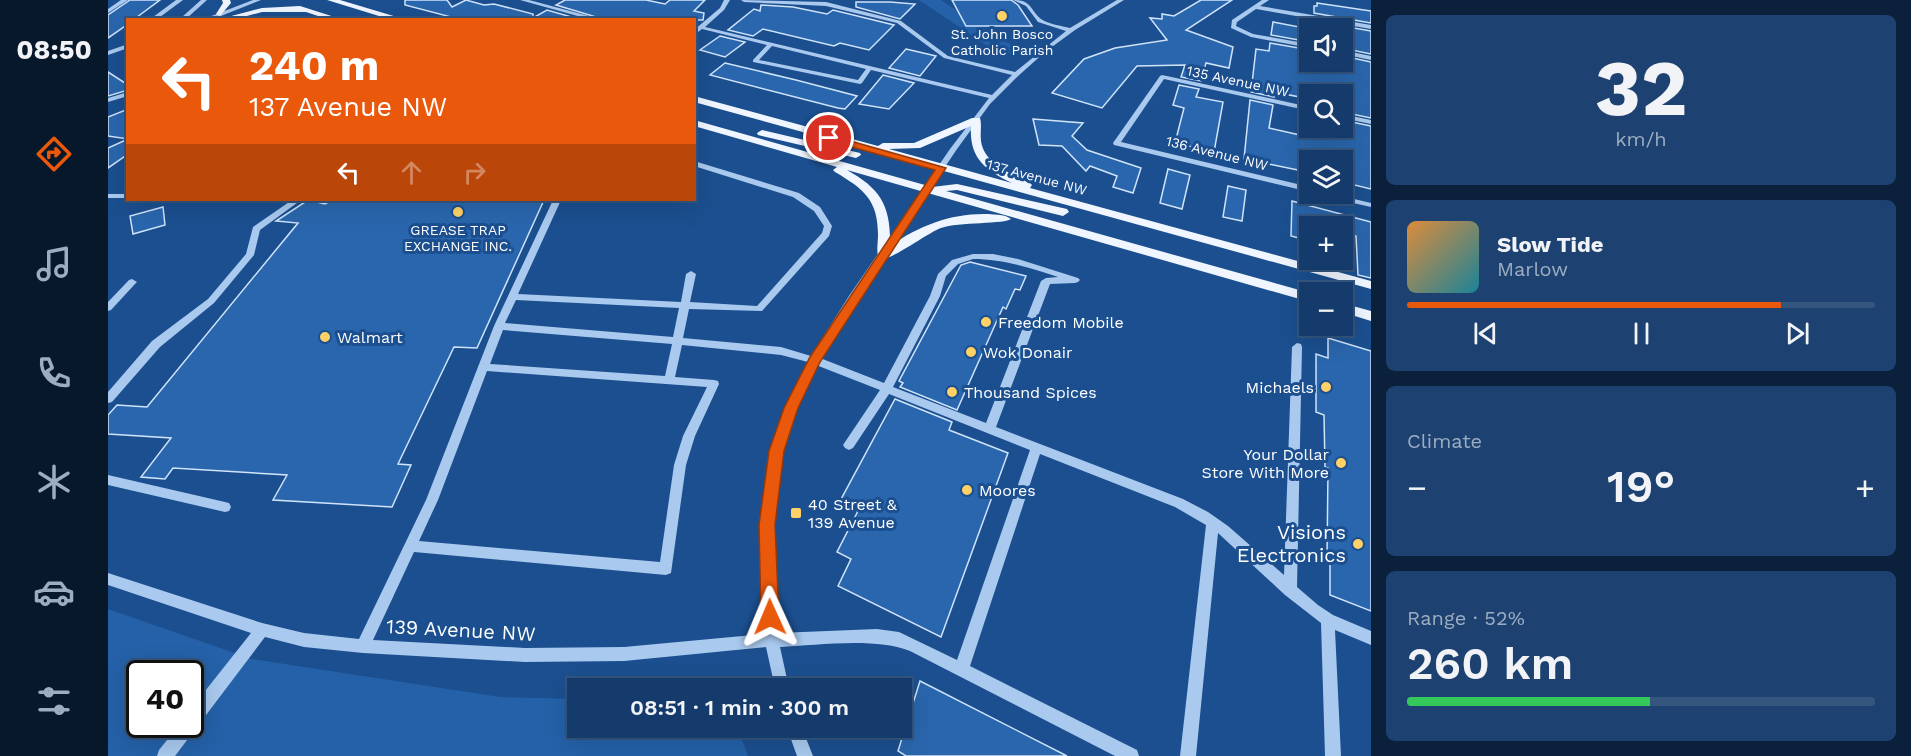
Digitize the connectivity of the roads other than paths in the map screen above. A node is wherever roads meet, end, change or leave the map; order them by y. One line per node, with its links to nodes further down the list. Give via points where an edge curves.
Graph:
1 (125, 0): 17 (street)
2 (180, 0): 19 (street)
3 (204, 0): 20 (street)
4 (226, 0): 18 (main road)
5 (258, 0): 18 (street)
6 (275, 0): 16 (main road)
7 (331, 0): 22 (main road)
8 (523, 0): 23 (street)
9 (727, 0): 25 (street)
10 (744, 0): 35 (street, via 826,4 899,22 946,57)
11 (1017, 0): 26 (street, via 1028,4 1040,21)
12 (1105, 0): 14 (street)
13 (1266, 0): 15 (street)
14 (1118, 1): 26 (street)
15 (1254, 8): 24 (street); 29 (street, via 1233,23 1235,29)
16 (309, 10): 18 (main road, via 262,10); 21 (main road)
17 (108, 11)
18 (220, 17)
19 (155, 18)
20 (184, 18)
21 (334, 18)
22 (396, 18)
23 (593, 18)
24 (1371, 27)
25 (702, 28): 27 (street); 28 (street)
26 (1071, 30): 35 (street)
27 (696, 32)
28 (771, 44): 34 (street); 34 (street, via 755,61 860,82)
29 (1299, 44)
30 (126, 47): 31 (street)
31 (108, 53)
32 (1353, 54): 33 (street)
33 (1371, 57)
34 (870, 67): 37 (street)
35 (1016, 74): 37 (street)
36 (126, 95): 38 (street)
37 (993, 97): 42 (street)
38 (108, 100)
39 (696, 100): 47 (main road, 137 Avenue NW)
40 (1299, 107): 46 (street, 135 Avenue NW, via 1162,77)
41 (1353, 118): 44 (street)
42 (976, 120): 47 (main road, via 916,146); 50 (street); 55 (main road, via 976,145 988,163)
43 (696, 122): 50 (main road, via 722,123 918,170)
44 (1371, 122)
45 (696, 123): 48 (main road)
46 (1117, 143): 51 (street, 136 Avenue NW)
47 (852, 144): 50 (main road, 137 Avenue NW)
48 (806, 155): 52 (main road); 62 (main road, via 842,171 877,199 885,220)
49 (696, 164): 68 (street, via 796,195 817,209 828,226 826,234 759,309)
50 (941, 168): 52 (street); 55 (main road, 137 Avenue NW)
51 (1299, 187)
52 (928, 190): 60 (main road); 61 (main road, via 957,187); 62 (street)
53 (108, 196): 54 (street)
54 (126, 196)
55 (1058, 200): 61 (main road, 137 Avenue NW)
56 (296, 201): 79 (street, via 256,228 250,255 211,301 156,344)
57 (557, 201): 67 (street)
58 (1353, 201): 59 (street)
59 (1371, 205)
60 (1044, 223): 62 (main road, via 972,216 957,219 932,225); 66 (main road)
61 (1251, 253): 65 (main road, 137 Avenue NW)
62 (883, 256): 75 (street)
63 (691, 274): 68 (street)
64 (132, 282): 69 (street)
65 (1371, 285)
66 (1299, 295)
67 (513, 297): 68 (street); 72 (street)
68 (685, 305): 73 (street)
69 (108, 309)
70 (1353, 311): 71 (main road)
71 (1371, 315)
72 (500, 326): 73 (street); 76 (street)
73 (677, 341): 75 (street, via 782,351); 77 (street)
74 (1297, 347): 88 (street)
75 (814, 360): 78 (street); 92 (street, via 796,394 777,451 767,525)
76 (484, 367): 77 (street); 86 (street)
77 (669, 381): 86 (street, via 714,384 680,465 666,569)
78 (886, 388): 80 (street); 80 (street, via 950,264 977,254 995,255 1075,280 1046,281); 81 (street)
79 (108, 399)
80 (990, 427): 82 (street)
81 (849, 445)
82 (1037, 446): 85 (street, via 1179,503); 94 (street)
83 (108, 480): 84 (street)
84 (225, 507)
85 (1213, 522): 88 (street); 102 (street)
86 (411, 546): 93 (street)
87 (108, 579): 90 (street, 139 Avenue NW)
88 (1290, 591): 89 (street)
89 (1328, 620): 91 (street); 103 (street)
90 (262, 630): 93 (street, 139 Avenue NW, via 304,640); 96 (street)
91 (1371, 638)
92 (771, 640): 93 (street, 139 Avenue NW, via 624,654 525,655); 94 (street, 139 Avenue NW, via 888,636); 95 (street)
93 (363, 646)
94 (961, 670): 101 (street, 139 Avenue NW)
95 (780, 678)
96 (204, 706)
97 (179, 738): 99 (street)
98 (799, 738): 100 (street)
99 (165, 756)
100 (805, 756)
101 (1131, 756)
102 (1188, 756)
103 (1333, 756)

